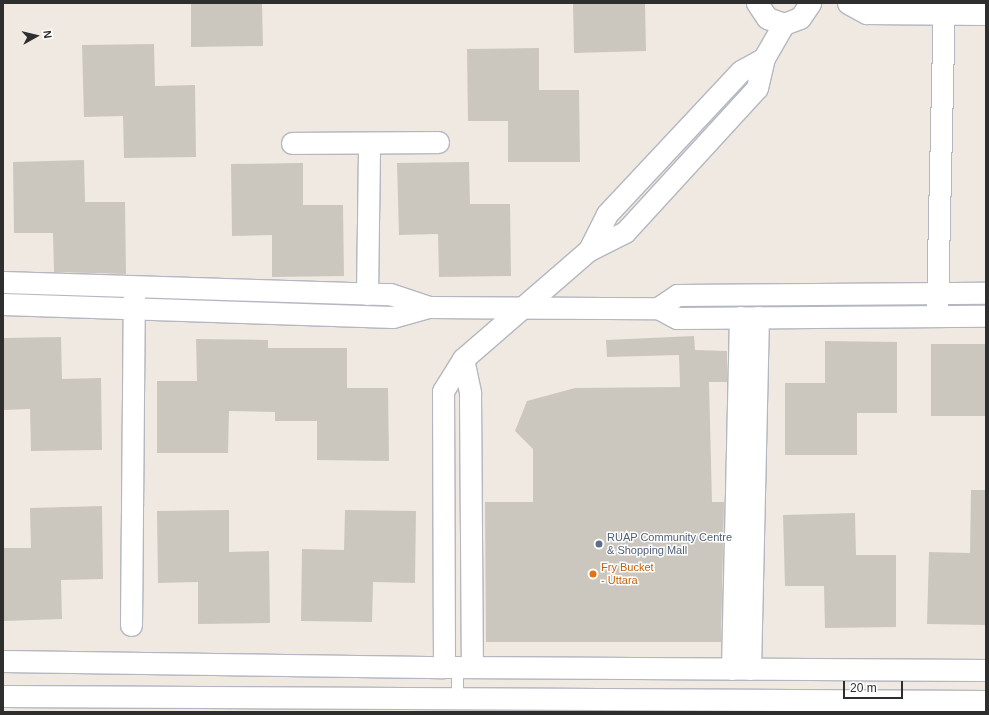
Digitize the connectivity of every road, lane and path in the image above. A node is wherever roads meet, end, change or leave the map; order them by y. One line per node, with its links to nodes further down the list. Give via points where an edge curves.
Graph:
1 (758, 3): 6 (street, via 767,18)
2 (809, 3): 6 (street, via 800,18)
3 (848, 3): 5 (street, via 866,13)
4 (944, 3): 19 (street)
5 (986, 14)
6 (784, 24): 16 (street, via 764,58 757,88 625,232 589,250)
7 (438, 142): 9 (street)
8 (292, 143): 9 (street)
9 (369, 143): 13 (street)
10 (3, 282): 11 (street)
11 (134, 287): 13 (street); 17 (street)
12 (986, 293): 18 (street, via 677,295)
13 (367, 294): 15 (street, via 390,294)
14 (3, 304): 17 (street)
15 (429, 307): 16 (street); 17 (street, via 393,317)
16 (525, 307): 18 (street); 22 (street)
17 (134, 308): 23 (street)
18 (658, 308): 21 (street, via 677,318)
19 (937, 316): 20 (street); 21 (street)
20 (986, 316)
21 (749, 317): 26 (street)
22 (464, 359): 25 (street, via 470,393); 25 (street, via 443,391)
23 (131, 625)
24 (3, 661): 25 (street)
25 (458, 667): 26 (street); 29 (lane)
26 (741, 669): 27 (street); 30 (street)
27 (986, 670)
28 (3, 696): 29 (street)
29 (457, 697): 30 (street)
30 (739, 700): 31 (street)
31 (986, 701)

